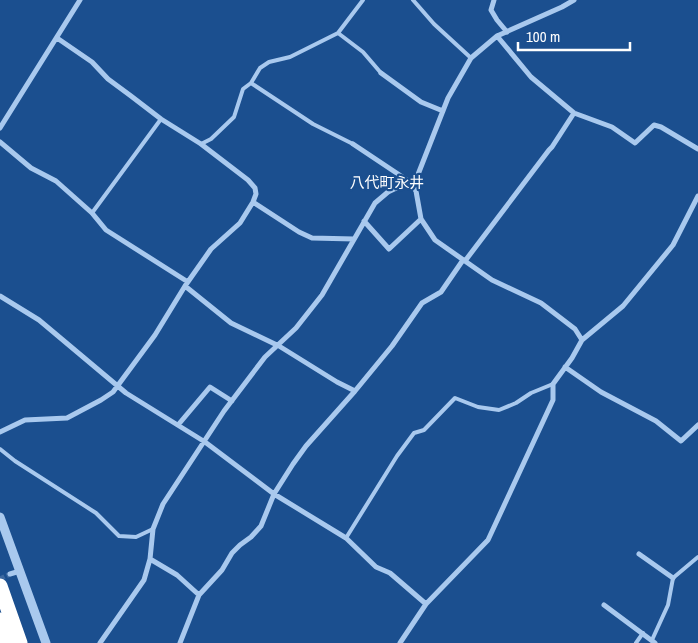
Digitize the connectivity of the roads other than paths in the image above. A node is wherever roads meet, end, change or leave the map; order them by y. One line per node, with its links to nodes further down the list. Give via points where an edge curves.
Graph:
1 (80, 0): 9 (street)
2 (363, 0): 6 (lane)
3 (413, 0): 10 (lane)
4 (494, 0): 7 (street, via 491,10)
5 (574, 0): 7 (street)
6 (338, 32): 11 (lane); 12 (lane, via 290,57 269,62 260,68)
7 (507, 32): 8 (street)
8 (497, 36): 10 (street); 14 (street, via 531,77)
9 (57, 38): 15 (street); 16 (street)
10 (471, 58): 13 (street)
11 (381, 73): 13 (street, via 421,102)
12 (250, 83): 18 (lane, via 243,90 234,117 212,139); 19 (lane, via 313,124)
13 (443, 111): 21 (street, via 417,177)
14 (574, 113): 20 (street, via 612,127 635,143 654,125); 28 (street, via 552,147)
15 (161, 118): 18 (street); 24 (lane)
16 (0, 128)
17 (0, 142): 24 (street, via 31,168 56,180)
18 (201, 144): 23 (street, via 248,180 255,188)
19 (352, 144): 21 (street)
20 (698, 149)
21 (410, 182): 25 (street, via 416,191); 26 (street, via 388,192 375,203)
22 (698, 196): 31 (street, via 673,245 623,306)
23 (253, 202): 27 (street, via 312,238); 29 (street, via 240,223 211,249)
24 (92, 213): 29 (street, via 106,230)
25 (421, 219): 26 (street, via 389,250); 28 (street, via 435,240)
26 (364, 221): 27 (street)
27 (354, 238): 32 (street, via 322,295)
28 (464, 261): 31 (street, via 492,280 541,303 575,329); 36 (street, via 441,292 422,303)
29 (187, 284): 32 (street, via 231,323); 35 (street)
30 (0, 296): 35 (street, via 39,320)
31 (582, 340): 33 (street)
32 (279, 346): 36 (street); 37 (street, via 265,357)
33 (565, 367): 34 (street); 39 (street, via 601,392 656,421 681,441)
34 (553, 384): 46 (lane, via 499,410 478,407 456,398 424,430 414,433); 55 (street, via 554,400 488,540)
35 (117, 386): 38 (street); 40 (street, via 101,400 67,418 25,420)
36 (355, 392): 43 (street, via 302,452)
37 (232, 401): 38 (street, via 210,387); 41 (street)
38 (178, 425): 41 (street)
39 (698, 426)
40 (0, 432)
41 (205, 442): 43 (street); 45 (street, via 163,504)
42 (0, 449): 45 (lane, via 96,513 119,536 136,537)
43 (274, 494): 46 (street); 54 (street, via 261,526 236,549)
44 (0, 517): 50 (street)
45 (153, 530): 49 (street)
46 (346, 538): 55 (street, via 376,567 390,572)
47 (639, 554): 52 (street)
48 (698, 557): 52 (lane)
49 (150, 560): 54 (street, via 177,575); 63 (street, via 144,580)
50 (20, 571): 51 (street); 62 (street)
51 (10, 574)
52 (672, 578): 59 (lane, via 668,605)
53 (0, 586): 61 (highway)
54 (200, 596): 64 (street)
55 (426, 604): 65 (street)
56 (604, 605): 58 (street)
57 (0, 620): 60 (highway)
58 (642, 633): 59 (street); 66 (lane)
59 (650, 641)
60 (8, 643)
61 (20, 643)
62 (46, 643)
63 (100, 643)
64 (180, 643)
65 (400, 643)
66 (636, 643)

